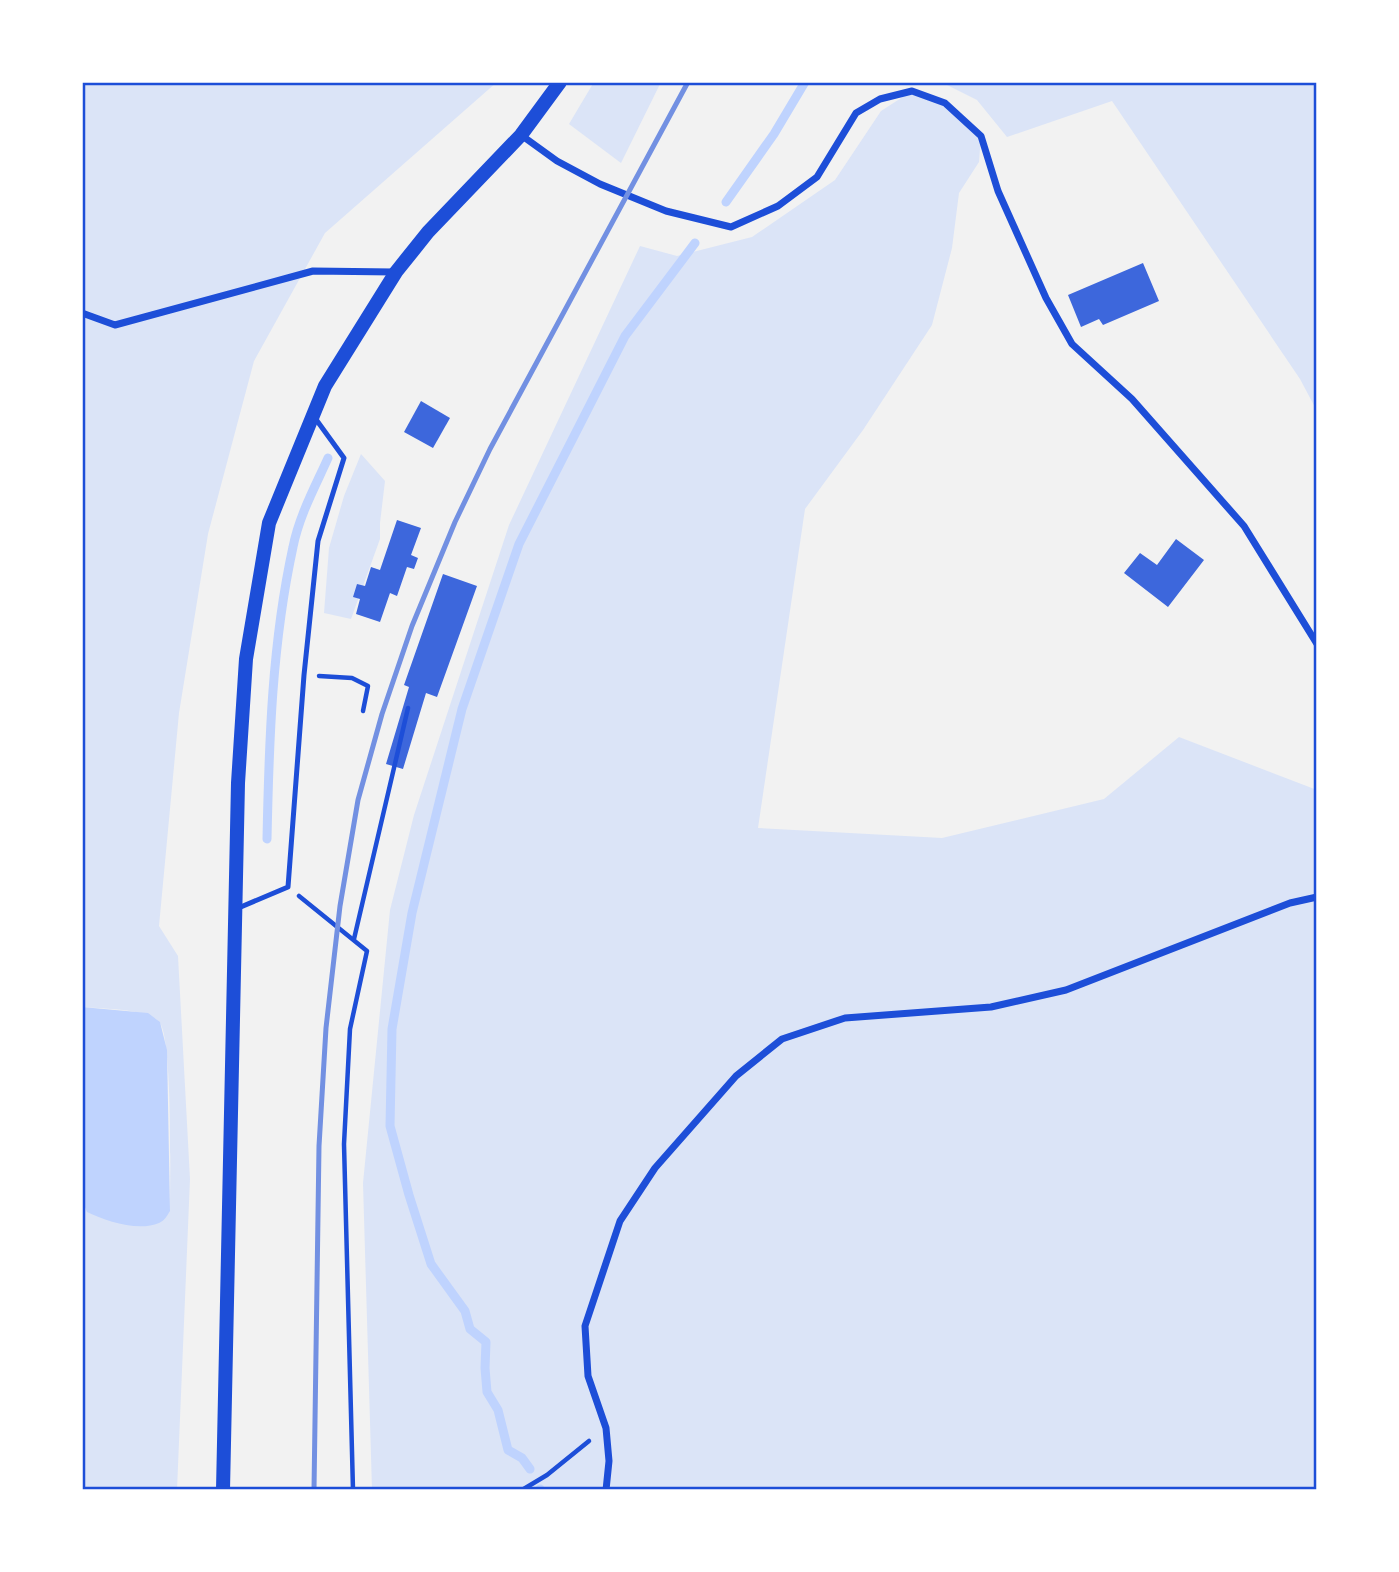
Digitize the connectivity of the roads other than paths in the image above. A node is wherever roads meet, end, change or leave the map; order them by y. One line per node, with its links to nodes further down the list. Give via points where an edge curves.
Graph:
1 (559, 82): 2 (main road)
2 (520, 135): 3 (main road); 6 (street, via 600,184 666,211 731,227 778,206 817,177 856,113 880,99 912,91 945,103 981,136 998,191 1072,344 1132,399 1244,526)
3 (396, 272): 4 (street, via 313,271 115,325); 5 (main road, via 325,386)
4 (82, 313)
5 (313, 415): 8 (main road, via 269,523 246,659); 8 (lane, via 344,458 318,541 288,887)
6 (1317, 644)
7 (1317, 897): 10 (street, via 1290,903 1066,990 991,1007 845,1018 782,1038 736,1076 655,1168 620,1221 585,1326 588,1376 606,1428)
8 (235, 909): 9 (main road)
9 (223, 1490)
10 (606, 1490)

